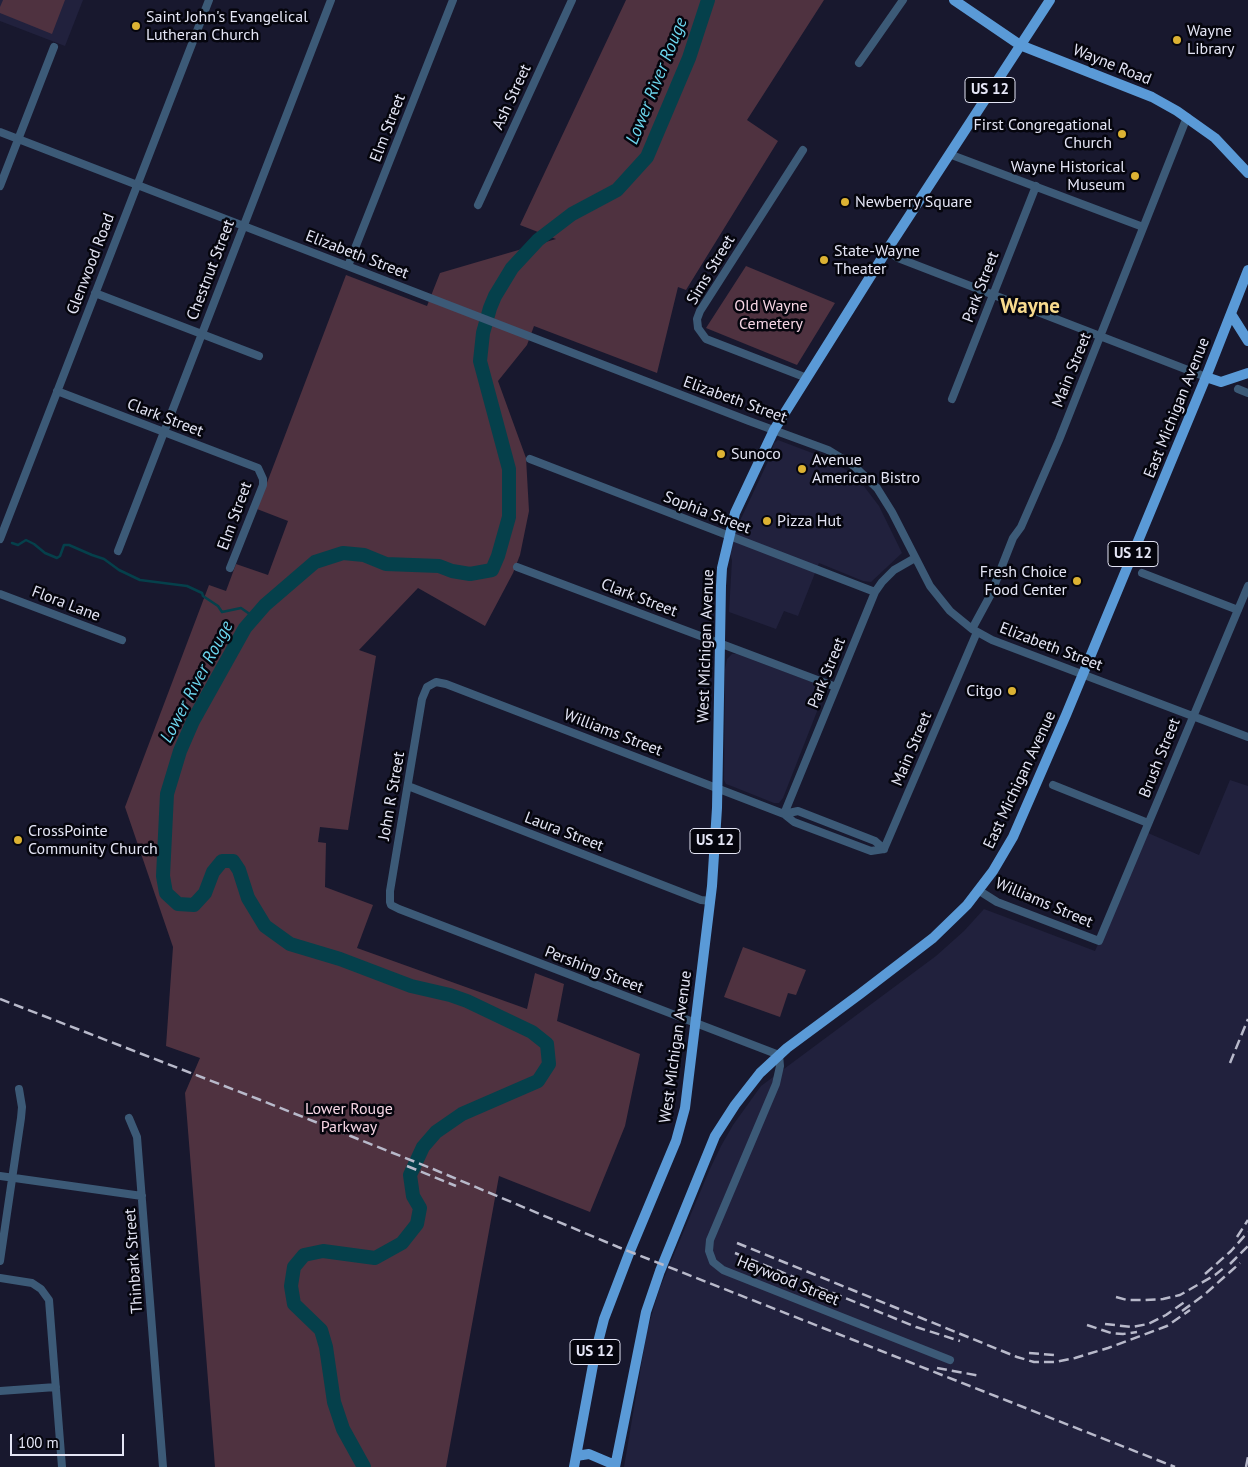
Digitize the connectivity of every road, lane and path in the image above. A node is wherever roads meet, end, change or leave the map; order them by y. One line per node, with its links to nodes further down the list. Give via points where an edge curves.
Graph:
1 (209, 0): 18 (street, Glenwood Road)
2 (331, 0): 21 (street, Chestnut Street)
3 (453, 0): 24 (street, Elm Street)
4 (572, 0): 20 (street, Ash Street)
5 (903, 0): 10 (street)
6 (954, 0): 8 (main road, Wayne Road)
7 (1050, 0): 8 (main road, West Michigan Avenue / US 12)
8 (1020, 45): 11 (main road, Wayne Road, via 1152,97); 15 (main road, West Michigan Avenue / US 12)
9 (54, 47): 13 (street)
10 (859, 63)
11 (1187, 117): 16 (main road, Wayne Road, via 1215,138); 22 (street, Main Street)
12 (0, 132): 13 (street, Elizabeth Street)
13 (18, 140): 17 (street); 18 (street, Elizabeth Street)
14 (803, 150): 35 (street, Sims Street, via 697,319 698,328 706,339)
15 (949, 154): 19 (street); 23 (main road, West Michigan Avenue / US 12)
16 (1248, 173)
17 (0, 186)
18 (136, 186): 21 (street, Elizabeth Street); 26 (street, Glenwood Road)
19 (1036, 186): 22 (street); 27 (street, Park Street)
20 (478, 205)
21 (243, 226): 24 (street, Elizabeth Street); 29 (street, Chestnut Street)
22 (1143, 227): 30 (street, Main Street)
23 (887, 250): 27 (street, via 898,258); 35 (main road, West Michigan Avenue / US 12)
24 (348, 266): 40 (street, Elizabeth Street)
25 (1248, 270): 28 (main road, East Michigan Avenue / US 12)
26 (95, 293): 29 (street); 37 (street, Glenwood Road)
27 (993, 294): 30 (street); 39 (street, Park Street)
28 (1231, 314): 31 (main road); 34 (main road, East Michigan Avenue / US 12)
29 (202, 334): 32 (street); 41 (street, Chestnut Street)
30 (1101, 335): 34 (street); 56 (street, Main Street, via 1059,440)
31 (1248, 341)
32 (259, 356)
33 (1248, 373): 34 (main road, via 1222,382)
34 (1206, 377): 59 (main road, East Michigan Avenue / US 12)
35 (807, 378): 40 (main road, West Michigan Avenue / US 12)
36 (1238, 389): 38 (street)
37 (57, 391): 41 (street, Clark Street); 44 (street, Glenwood Road)
38 (1248, 393)
39 (952, 399)
40 (774, 430): 45 (main road, West Michigan Avenue / US 12, via 739,502); 48 (street, Elizabeth Street, via 828,450 862,473 887,502)
41 (164, 432): 43 (street, Clark Street, via 253,466); 47 (street, Chestnut Street)
42 (530, 459): 45 (street, Sophia Street)
43 (262, 473): 50 (street, Elm Street, via 263,485)
44 (3, 520): 46 (street, Glenwood Road)
45 (729, 535): 53 (street, Sophia Street); 58 (main road, West Michigan Avenue / US 12, via 722,568)
46 (0, 539)
47 (118, 550)
48 (915, 558): 53 (street, Park Street, via 894,570); 56 (street, Elizabeth Street, via 930,586 950,612)
49 (517, 567): 58 (street, Clark Street)
50 (230, 568)
51 (1142, 573): 55 (street)
52 (1248, 586): 55 (street, Brush Street)
53 (875, 592): 61 (street, Park Street)
54 (0, 594): 57 (street, Flora Lane)
55 (1238, 610): 62 (street, Brush Street)
56 (974, 630): 59 (street, Elizabeth Street); 69 (street, Main Street)
57 (122, 640)
58 (720, 643): 61 (street, Clark Street); 66 (main road, West Michigan Avenue / US 12)
59 (1083, 675): 62 (street, Elizabeth Street); 70 (main road, East Michigan Avenue / US 12, via 1013,837)
60 (430, 684): 65 (street, John R Street, via 422,699); 66 (street, Williams Street, via 446,684)
61 (836, 687): 67 (street, Park Street)
62 (1192, 716): 63 (street, Elizabeth Street); 68 (street, Brush Street)
63 (1248, 737)
64 (1053, 785): 68 (street)
65 (408, 786): 71 (street, Laura Street, via 701,900); 72 (street, John R Street, via 389,896 391,905)
66 (718, 789): 67 (street, Williams Street); 71 (main road, West Michigan Avenue / US 12)
67 (784, 814): 69 (street, Williams Street, via 798,811 874,841)
68 (1148, 822): 73 (street, Brush Street)
69 (884, 849)
70 (978, 890): 73 (street, Williams Street, via 997,902); 75 (main road, East Michigan Avenue / US 12, via 933,938)
71 (711, 901): 74 (main road, West Michigan Avenue / US 12)
72 (399, 910): 74 (street, Pershing Street)
73 (1098, 941)
74 (696, 1024): 75 (street, Pershing Street); 86 (main road, West Michigan Avenue / US 12, via 685,1108 676,1141 604,1319)
75 (779, 1055): 83 (street, Heywood Street, via 776,1084 710,1240 710,1257 722,1270); 87 (main road, East Michigan Avenue / US 12, via 760,1073 715,1136 663,1264 646,1312)
76 (19, 1089): 79 (street, via 22,1107)
77 (129, 1118): 80 (street, via 137,1137)
78 (0, 1176): 79 (street, Thinbark Street)
79 (13, 1178): 80 (street, Thinbark Street); 81 (street)
80 (142, 1196): 89 (street, Thinbark Street)
81 (0, 1261)
82 (0, 1278): 84 (street, via 32,1283 43,1291 48,1300)
83 (950, 1360)
84 (56, 1387): 85 (street); 88 (street)
85 (0, 1391)
86 (576, 1456): 87 (main road, via 590,1454); 90 (main road, US 12)
87 (615, 1466)
88 (62, 1467)
89 (163, 1467)
90 (574, 1467)

